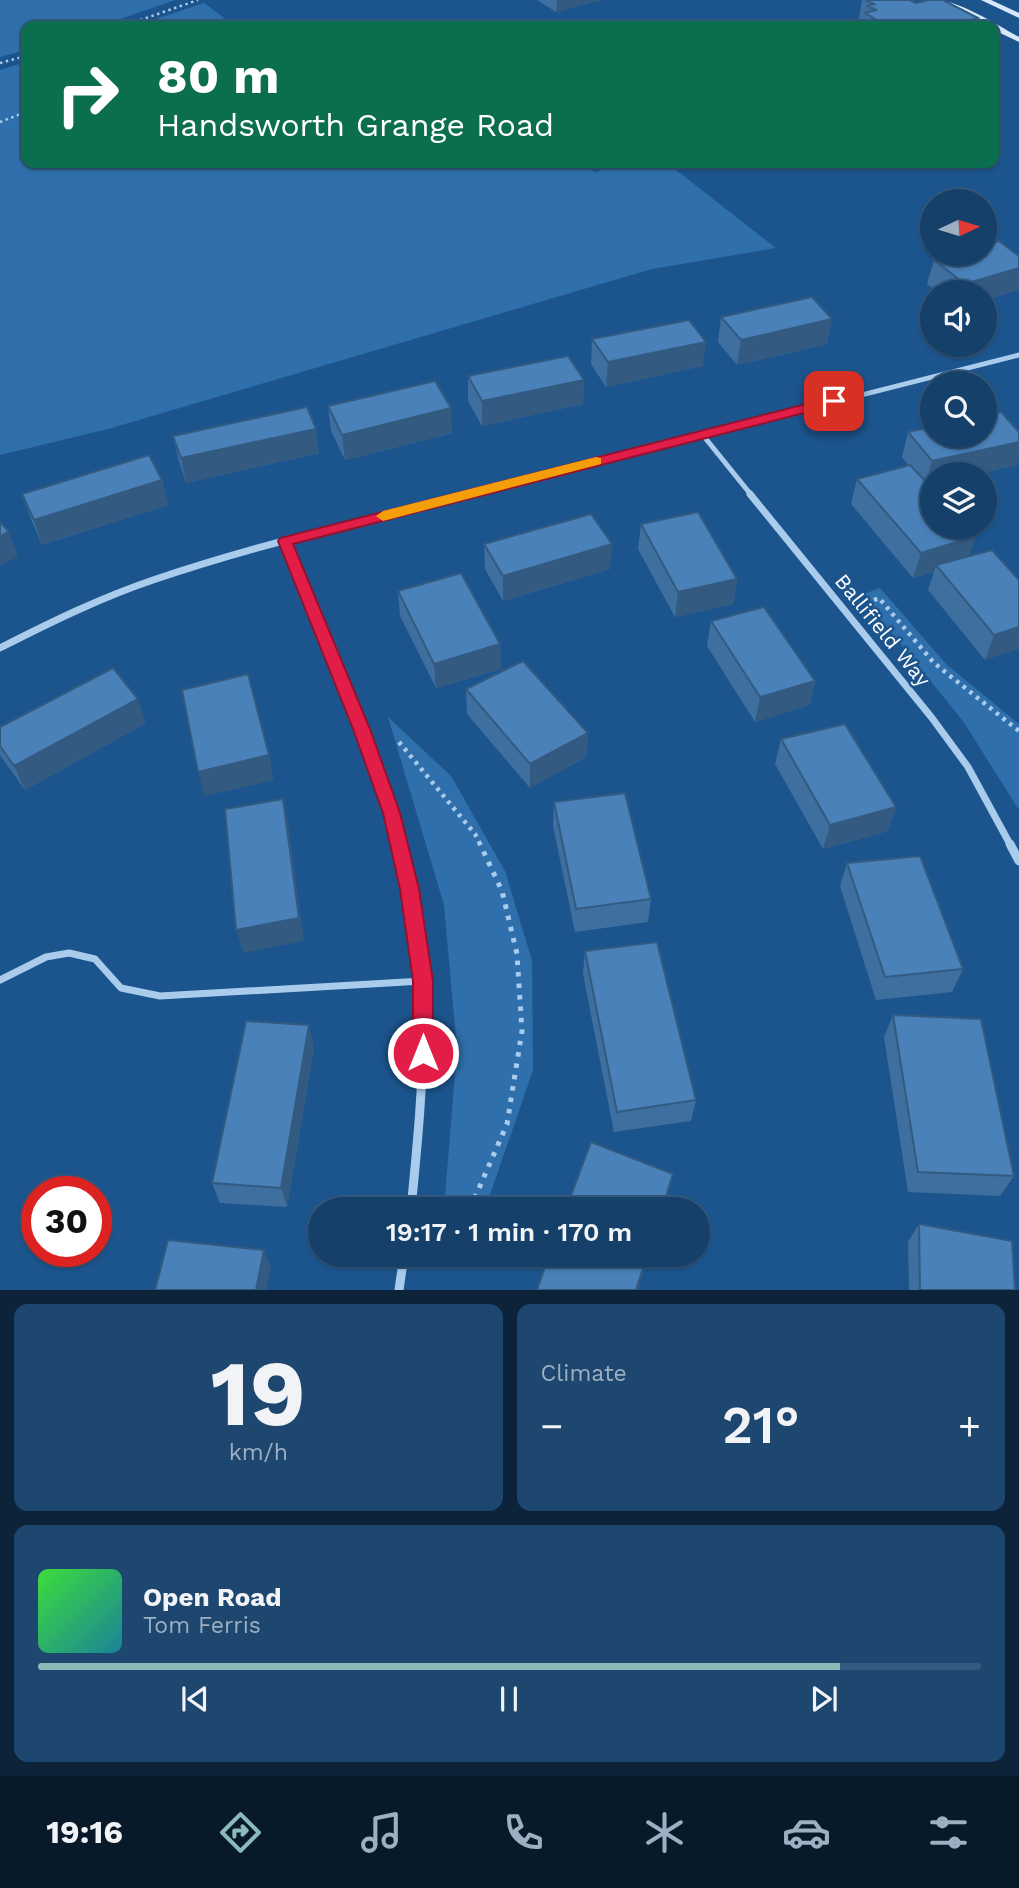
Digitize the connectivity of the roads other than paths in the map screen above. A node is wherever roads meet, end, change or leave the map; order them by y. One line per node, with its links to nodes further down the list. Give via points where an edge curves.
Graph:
1 (939, 0): 5 (main road)
2 (985, 0): 3 (main road)
3 (1006, 10): 4 (main road); 5 (main road)
4 (1019, 16)
5 (976, 18): 6 (main road)
6 (982, 21)
7 (999, 30): 8 (main road)
8 (1019, 40)
9 (1019, 355): 10 (street)
10 (702, 434): 11 (street); 13 (street, Ballifield Way, via 932,718 968,767)
11 (285, 541): 12 (street, via 156,579); 15 (street, via 391,813 410,889)
12 (0, 648)
13 (1019, 861)
14 (0, 980): 15 (lane, via 46,957 69,953 95,958 121,988 160,996)
15 (423, 981): 16 (street, via 423,1077)
16 (412, 1197)
17 (402, 1267): 18 (street)
18 (399, 1290)

